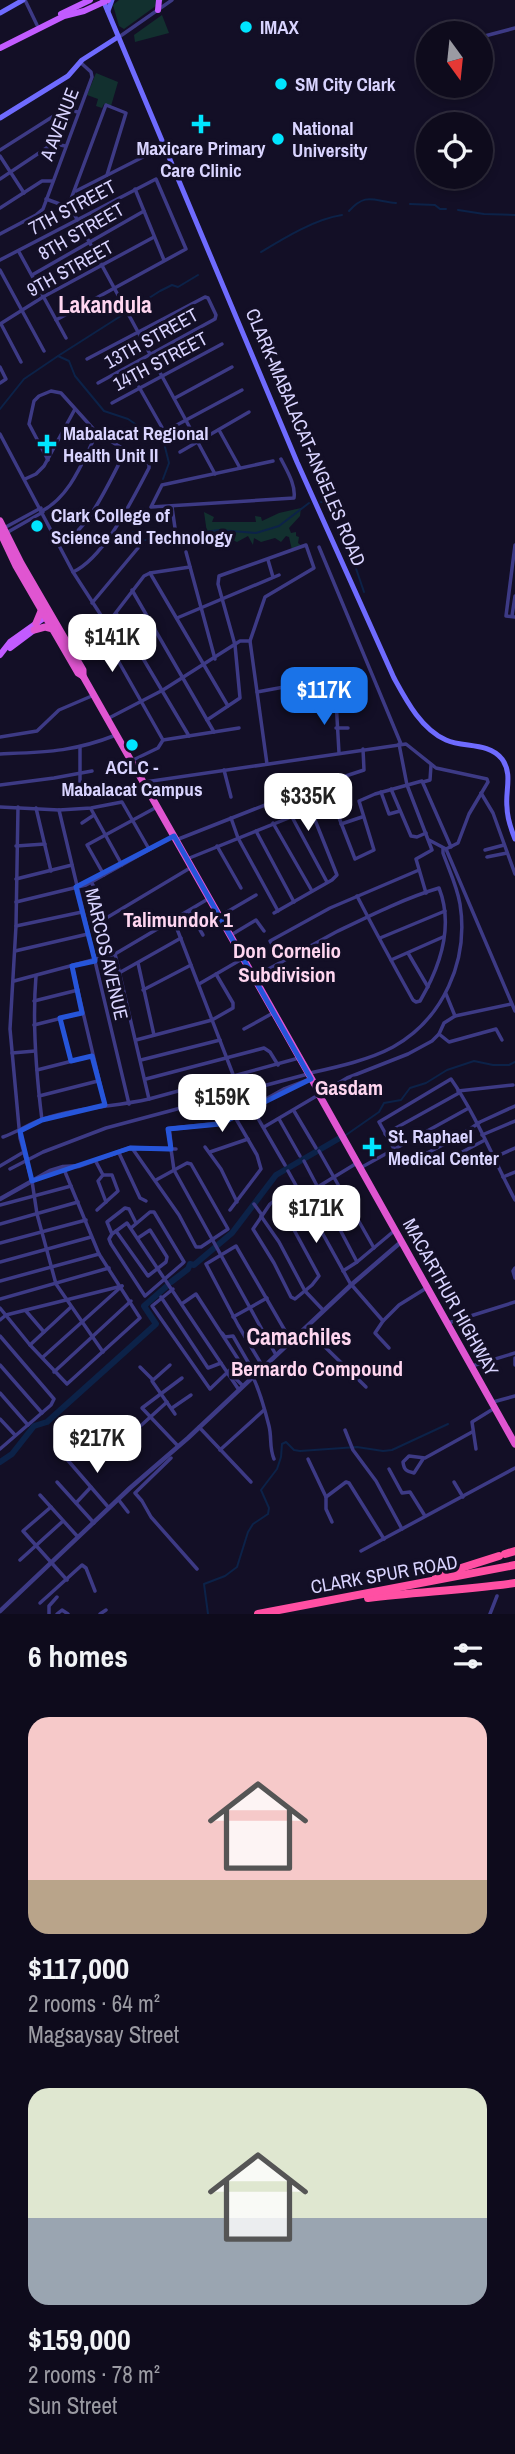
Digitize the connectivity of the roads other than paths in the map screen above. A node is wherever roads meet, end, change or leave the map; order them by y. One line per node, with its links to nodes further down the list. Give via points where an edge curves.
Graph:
1 (24, 0): 8 (main road); 9 (street)
2 (107, 0): 5 (main road); 7 (main road, CLARK-MABALACAT-ANGELES ROAD)
3 (159, 0): 6 (main road)
4 (172, 0): 6 (street)
5 (91, 4): 7 (main road); 9 (main road); 13 (main road)
6 (158, 10): 12 (street)
7 (108, 11): 12 (main road, CLARK-MABALACAT-ANGELES ROAD)
8 (0, 13)
9 (37, 25): 13 (main road)
10 (515, 28): 11 (street)
11 (494, 34)
12 (118, 37): 14 (main road); 173 (main road, CLARK-MABALACAT-ANGELES ROAD, via 394,678 411,708 438,736 455,744 482,747 501,759)
13 (0, 46)
14 (80, 62): 15 (street, A AVENUE, via 92,75); 16 (main road, via 68,75)
15 (78, 113): 17 (street, A AVENUE); 18 (street, via 60,112)
16 (0, 118)
17 (65, 146): 21 (street, via 51,145); 24 (street, A AVENUE)
18 (0, 150)
19 (0, 156): 21 (street)
20 (145, 156): 22 (street)
21 (11, 172): 23 (street); 27 (street)
22 (107, 175): 26 (street); 26 (street, via 126,113 106,106)
23 (0, 179)
24 (52, 181): 27 (street, via 44,180); 28 (street, A AVENUE)
25 (135, 189): 31 (street); 32 (street, 7TH STREET); 38 (street, 7TH STREET, via 156,179 186,249)
26 (76, 191): 29 (street)
27 (24, 193): 30 (street)
28 (46, 199): 29 (street); 33 (street, via 41,212)
29 (68, 207): 32 (street)
30 (0, 208)
31 (144, 211): 34 (street); 35 (street, 8TH STREET)
32 (78, 220): 35 (street); 36 (street, 7TH STREET)
33 (0, 234)
34 (154, 237): 38 (street); 39 (street, 9TH STREET)
35 (90, 242): 39 (street); 41 (street, 8TH STREET)
36 (19, 252): 37 (street, 7TH STREET); 41 (street)
37 (0, 260)
38 (164, 260): 42 (street)
39 (103, 265): 42 (street); 43 (street, 9TH STREET)
40 (0, 270): 44 (street)
41 (32, 275): 43 (street)
42 (114, 288): 45 (street); 47 (street)
43 (43, 296): 44 (street, 9TH STREET); 45 (street)
44 (22, 310): 46 (street, 9TH STREET); 50 (street)
45 (56, 320): 48 (street)
46 (0, 323): 53 (street)
47 (138, 332): 51 (street); 51 (street, 13TH STREET, via 205,297 209,300 217,316); 52 (street)
48 (66, 338)
49 (222, 344): 56 (street, 14TH STREET)
50 (44, 351)
51 (151, 355): 56 (street); 58 (street, 13TH STREET)
52 (88, 359)
53 (21, 362)
54 (0, 367): 57 (street, via 6,379)
55 (232, 367): 61 (street)
56 (162, 375): 59 (street, 14TH STREET); 61 (street)
57 (0, 383)
58 (98, 383)
59 (139, 387): 62 (street, 14TH STREET); 65 (street, via 162,432)
60 (242, 390): 65 (street)
61 (174, 398): 65 (street)
62 (112, 403)
63 (75, 409): 67 (street); 73 (street); 73 (street, via 56,392 34,401 29,424)
64 (249, 412): 66 (street)
65 (186, 420): 69 (street)
66 (219, 430): 69 (street); 75 (street)
67 (97, 433): 70 (street); 79 (street, via 63,495)
68 (0, 435): 77 (street)
69 (198, 442): 71 (street); 76 (street)
70 (125, 450): 82 (street, via 90,512 72,537); 89 (street, via 147,461 149,468 118,524 88,562)
71 (180, 452)
72 (281, 459): 78 (street, via 294,498)
73 (48, 460): 77 (street, via 41,471)
74 (273, 461): 75 (street)
75 (240, 468): 76 (street)
76 (215, 474): 78 (street, via 162,485 151,506)
77 (25, 479): 79 (street)
78 (172, 507): 80 (street)
79 (42, 510): 81 (street); 82 (street)
80 (174, 528)
81 (2, 530): 101 (highway, MACARTHUR HIGHWAY)
82 (60, 544): 89 (street)
83 (515, 545): 98 (street)
84 (319, 547): 130 (street)
85 (138, 548): 96 (street)
86 (186, 552): 88 (street)
87 (268, 559): 92 (street); 95 (street, via 221,575 218,584); 106 (street, via 306,545 315,567 265,597)
88 (190, 567): 90 (street); 97 (street)
89 (74, 572): 96 (street)
90 (150, 572): 93 (street); 102 (street)
91 (279, 575): 92 (street)
92 (273, 577): 95 (street)
93 (132, 590): 99 (street); 112 (street)
94 (515, 596): 100 (street)
95 (223, 599): 97 (street); 107 (street)
96 (92, 603): 103 (street)
97 (201, 607): 102 (street); 109 (street)
98 (507, 610): 100 (street); 100 (street, via 506,616)
99 (116, 613): 103 (street); 114 (street)
100 (514, 614)
101 (47, 616): 104 (highway); 104 (main road); 105 (highway, MACARTHUR HIGHWAY); 111 (highway, MACARTHUR HIGHWAY)
102 (177, 618): 110 (street)
103 (106, 623): 117 (street, via 103,634)
104 (35, 627): 105 (highway); 108 (main road)
105 (52, 629): 111 (highway, MACARTHUR HIGHWAY)
106 (250, 641): 107 (street); 115 (street)
107 (235, 645): 109 (street); 119 (street, via 240,698)
108 (0, 655)
109 (215, 659): 110 (street)
110 (204, 665): 112 (street); 119 (street)
111 (83, 676): 116 (highway, MACARTHUR HIGHWAY)
112 (183, 677): 114 (street); 121 (street)
113 (284, 687): 115 (street)
114 (163, 690): 117 (street); 127 (street)
115 (257, 692): 136 (street)
116 (94, 695): 120 (highway, MACARTHUR HIGHWAY); 128 (street, via 59,710 37,730)
117 (142, 702): 120 (street); 129 (street)
118 (309, 704): 123 (street, via 334,699)
119 (228, 706): 121 (street)
120 (108, 719): 126 (highway, MACARTHUR HIGHWAY)
121 (207, 720): 125 (street)
122 (239, 728): 125 (street)
123 (336, 728): 124 (street); 133 (street)
124 (348, 728)
125 (214, 732): 127 (street)
126 (116, 735): 131 (street); 135 (highway, MACARTHUR HIGHWAY)
127 (189, 736): 129 (street)
128 (0, 737)
129 (163, 740): 135 (street, via 158,748)
130 (400, 744): 132 (street); 137 (street, via 410,745); 145 (street)
131 (80, 748): 134 (street); 140 (street)
132 (363, 749): 133 (street); 147 (street, via 365,769)
133 (339, 753): 136 (street)
134 (0, 754)
135 (131, 761): 141 (highway, MACARTHUR HIGHWAY)
136 (267, 764): 138 (street)
137 (431, 765): 142 (street, via 430,780); 149 (street, via 486,778)
138 (224, 770): 141 (street); 150 (street)
139 (92, 771): 140 (street)
140 (80, 774): 143 (street); 144 (street)
141 (143, 782): 154 (highway, MACARTHUR HIGHWAY)
142 (423, 782): 145 (street); 179 (street)
143 (80, 783)
144 (0, 785)
145 (407, 785): 146 (street); 169 (street)
146 (391, 789): 148 (street); 159 (street)
147 (303, 790): 157 (street); 163 (street)
148 (381, 792): 159 (street, via 389,814); 162 (street, via 359,802)
149 (481, 793): 176 (street); 179 (street, via 458,843)
150 (231, 797)
151 (336, 803): 167 (street)
152 (0, 807): 153 (street)
153 (18, 807): 155 (street); 177 (street)
154 (157, 807): 164 (street); 171 (highway, MACARTHUR HIGHWAY)
155 (36, 808): 158 (street); 175 (street)
156 (90, 808): 158 (street); 160 (street); 164 (street, via 122,802)
157 (312, 809): 161 (street); 193 (street, via 337,872)
158 (59, 810): 185 (street, MARCOS AVENUE)
159 (400, 811): 169 (street, via 411,836)
160 (94, 815): 165 (street); 170 (street)
161 (292, 817): 166 (street); 193 (street)
162 (363, 817): 167 (street); 167 (street, via 374,850 355,859)
163 (231, 818): 171 (street); 172 (street)
164 (131, 820): 170 (street); 180 (street)
165 (82, 823)
166 (274, 824): 168 (street); 197 (street)
167 (341, 824)
168 (256, 831): 172 (street); 204 (street)
169 (426, 833): 174 (street)
170 (106, 834): 186 (street); 191 (street, via 87,845)
171 (175, 838): 180 (street); 184 (highway, MACARTHUR HIGHWAY)
172 (238, 838): 178 (street); 204 (street, via 276,912)
173 (515, 839)
174 (429, 840): 179 (street); 188 (street, via 432,850 416,858)
175 (45, 844): 177 (street); 189 (street)
176 (504, 845): 181 (street); 182 (street)
177 (16, 846): 192 (street)
178 (216, 846): 184 (street); 196 (street)
179 (447, 848): 239 (street, via 443,853 461,921 458,960); 241 (street)
180 (149, 849): 186 (street)
181 (485, 850)
182 (507, 853): 183 (street); 190 (street)
183 (487, 857)
184 (187, 859): 187 (highway, MACARTHUR HIGHWAY)
185 (72, 865): 189 (street); 195 (street, MARCOS AVENUE)
186 (122, 865): 191 (street)
187 (192, 867): 202 (highway, MACARTHUR HIGHWAY); 209 (street)
188 (419, 868): 198 (street); 201 (street)
189 (51, 871): 192 (street)
190 (515, 874)
191 (104, 875): 194 (street)
192 (16, 879): 203 (street)
193 (330, 881): 197 (street)
194 (91, 882): 195 (street); 199 (street)
195 (76, 887): 203 (street); 207 (street, MARCOS AVENUE)
196 (241, 888)
197 (312, 891): 204 (street)
198 (426, 893): 206 (street, via 440,889); 210 (street)
199 (99, 895)
200 (256, 895): 208 (street)
201 (357, 896): 210 (street); 226 (street, via 270,940)
202 (209, 897): 205 (street); 208 (highway, MACARTHUR HIGHWAY)
203 (15, 902): 212 (street)
204 (293, 902)
205 (189, 911): 211 (street); 215 (street)
206 (445, 911): 217 (street); 219 (street)
207 (82, 912): 212 (street); 214 (street, MARCOS AVENUE)
208 (220, 916): 216 (highway, MACARTHUR HIGHWAY)
209 (108, 917)
210 (368, 917): 219 (street); 226 (street)
211 (174, 921): 218 (street); 222 (street)
212 (16, 926): 220 (street)
213 (264, 931): 216 (street, via 256,920)
214 (88, 934): 220 (street); 225 (street, MARCOS AVENUE)
215 (203, 935)
216 (230, 935): 223 (highway, MACARTHUR HIGHWAY)
217 (443, 937): 221 (street); 236 (street, via 439,963)
218 (181, 938): 227 (street); 228 (street)
219 (380, 938): 224 (street)
220 (14, 951): 234 (street)
221 (408, 952): 224 (street); 236 (street)
222 (115, 954): 225 (street); 230 (street)
223 (244, 958): 231 (street); 233 (highway, MACARTHUR HIGHWAY)
224 (390, 960): 236 (street, via 414,1002 420,1001)
225 (95, 961): 229 (street); 274 (street, MARCOS AVENUE)
226 (282, 962): 233 (street)
227 (138, 963): 230 (street); 238 (street)
228 (191, 965): 235 (street); 238 (street)
229 (72, 967): 232 (street); 237 (street)
230 (119, 973): 253 (street)
231 (215, 974): 235 (street); 247 (street, via 234,1005)
232 (37, 976): 234 (street); 240 (street)
233 (254, 977): 244 (highway, MACARTHUR HIGHWAY)
234 (13, 981): 257 (street)
235 (199, 984): 247 (street)
236 (428, 987)
237 (78, 990): 240 (street); 243 (street)
238 (143, 990): 251 (street)
239 (446, 994): 245 (street); 265 (street, via 420,1027 391,1048)
240 (34, 1001): 248 (street)
241 (511, 1004): 242 (street); 245 (street)
242 (515, 1012)
243 (82, 1013): 246 (street); 258 (street)
244 (275, 1013): 249 (street); 252 (highway, MACARTHUR HIGHWAY)
245 (454, 1016): 250 (street)
246 (60, 1018): 248 (street); 262 (street)
247 (212, 1020): 251 (street); 254 (street)
248 (34, 1025): 256 (street)
249 (244, 1030)
250 (439, 1034): 255 (street, via 449,1042 496,1028); 271 (street, via 408,1054 351,1076)
251 (154, 1035): 253 (street)
252 (288, 1037): 260 (highway, MACARTHUR HIGHWAY); 265 (highway, MACARTHUR HIGHWAY)
253 (136, 1040): 261 (street)
254 (220, 1040): 259 (street); 261 (street)
255 (502, 1040)
256 (34, 1051): 257 (street); 264 (street)
257 (12, 1053): 286 (street)
258 (92, 1056): 262 (street); 268 (street)
259 (228, 1058): 263 (street, via 264,1048); 266 (street); 267 (street)
260 (299, 1058): 263 (street); 265 (highway, MACARTHUR HIGHWAY)
261 (141, 1060): 267 (street)
262 (71, 1061): 264 (street)
263 (278, 1065): 266 (street)
264 (36, 1070): 272 (street)
265 (310, 1076): 271 (highway, MACARTHUR HIGHWAY); 277 (street); 301 (street, via 106,1128)
266 (234, 1077): 273 (street)
267 (145, 1079): 273 (street)
268 (98, 1081): 272 (street); 275 (street)
269 (513, 1085): 270 (street)
270 (459, 1092): 278 (street); 287 (street); 287 (street, via 451,1079 381,1119)
271 (318, 1095): 279 (street); 305 (highway, MACARTHUR HIGHWAY)
272 (39, 1096): 282 (street)
273 (149, 1099): 274 (street)
274 (129, 1104): 275 (street)
275 (105, 1105): 282 (street)
276 (515, 1106): 284 (street)
277 (252, 1108): 280 (street); 285 (street)
278 (468, 1109): 284 (street); 295 (street)
279 (294, 1111): 281 (street); 314 (street)
280 (236, 1116): 290 (street); 294 (street, via 220,1124 172,1128 168,1132)
281 (279, 1119): 285 (street); 299 (street)
282 (42, 1120): 286 (street)
283 (515, 1121): 289 (street)
284 (476, 1125): 289 (street); 295 (street, via 404,1165)
285 (264, 1127): 306 (street)
286 (20, 1131): 288 (street); 298 (street)
287 (385, 1134): 295 (street)
288 (4, 1137)
289 (483, 1137): 300 (street); 303 (street)
290 (248, 1139): 297 (street); 326 (street, via 261,1169)
291 (205, 1147): 297 (street)
292 (132, 1148): 294 (street); 296 (street); 316 (street)
293 (515, 1148): 300 (street)
294 (174, 1149): 310 (street)
295 (394, 1150): 305 (street)
296 (118, 1152): 302 (street); 323 (street, via 140,1198)
297 (210, 1152): 326 (street)
298 (23, 1153): 301 (street); 307 (street)
299 (300, 1156)
300 (493, 1158): 315 (street)
301 (26, 1160): 309 (street); 317 (street)
302 (96, 1160): 308 (street); 313 (street)
303 (447, 1160)
304 (304, 1161): 319 (street)
305 (360, 1164): 314 (street); 339 (highway, MACARTHUR HIGHWAY)
306 (285, 1165)
307 (0, 1166)
308 (63, 1167): 317 (street); 318 (street)
309 (10, 1169)
310 (174, 1170): 316 (street); 344 (street); 344 (street, via 188,1163 226,1224 228,1229)
311 (288, 1171): 335 (street)
312 (515, 1172): 315 (street)
313 (103, 1175): 325 (street, via 98,1181); 325 (street, via 112,1175 118,1189)
314 (333, 1177): 319 (street); 347 (street)
315 (503, 1177): 321 (street)
316 (156, 1180): 344 (street, via 196,1247)
317 (32, 1181): 320 (street); 322 (street)
318 (71, 1186): 320 (street); 324 (street)
319 (316, 1188): 331 (street)
320 (33, 1196): 327 (street); 332 (street)
321 (514, 1197)
322 (0, 1199)
323 (146, 1201)
324 (78, 1202): 332 (street); 334 (street)
325 (106, 1202): 329 (street)
326 (237, 1202): 330 (street)
327 (0, 1205)
328 (254, 1205): 333 (street)
329 (97, 1210)
330 (230, 1210)
331 (330, 1213): 335 (street); 352 (street)
332 (37, 1214): 337 (street); 340 (street)
333 (262, 1216): 367 (street); 367 (street, via 253,1229 291,1297); 367 (street, via 275,1200 280,1204 319,1276)
334 (86, 1220): 340 (street); 342 (street)
335 (315, 1222): 357 (street)
336 (136, 1223): 338 (street); 341 (street, via 125,1208 107,1222); 358 (street, via 153,1212 183,1260)
337 (0, 1224)
338 (131, 1228): 341 (street, via 125,1223); 343 (street)
339 (396, 1230): 345 (highway, MACARTHUR HIGHWAY); 347 (street)
340 (42, 1232): 346 (street); 348 (street)
341 (114, 1232): 355 (street, via 147,1276); 358 (street, via 111,1244 145,1296)
342 (91, 1237): 348 (street); 350 (street)
343 (138, 1238): 355 (street); 355 (street, via 150,1230 167,1257)
344 (213, 1240): 349 (street)
345 (402, 1242): 362 (street); 364 (highway, MACARTHUR HIGHWAY)
346 (0, 1243)
347 (374, 1248): 352 (street)
348 (48, 1249): 351 (street); 353 (street)
349 (220, 1253): 369 (street, via 236,1246); 376 (street); 381 (street, via 205,1265)
350 (99, 1254): 353 (street); 354 (street)
351 (0, 1262)
352 (358, 1262): 357 (street)
353 (52, 1268): 360 (street); 361 (street)
354 (109, 1268): 361 (street); 363 (street)
355 (159, 1268): 358 (street)
356 (515, 1268): 359 (street)
357 (343, 1270): 362 (street)
358 (166, 1278): 365 (street)
359 (515, 1278)
360 (0, 1281)
361 (56, 1284): 370 (street); 371 (street)
362 (352, 1285): 379 (street); 383 (street)
363 (122, 1286): 371 (street); 372 (street); 384 (street)
364 (428, 1287): 383 (street); 385 (highway, MACARTHUR HIGHWAY)
365 (173, 1289): 368 (street); 374 (street)
366 (196, 1291): 407 (street, via 224,1336 233,1336)
367 (305, 1291): 379 (street)
368 (161, 1297): 398 (street, via 208,1368); 406 (street, via 152,1307 208,1389)
369 (267, 1298): 376 (street); 390 (street)
370 (0, 1299)
371 (67, 1301): 375 (street); 378 (street)
372 (131, 1301): 388 (street); 393 (street, via 141,1316)
373 (515, 1302): 385 (street)
374 (183, 1303): 398 (street); 406 (street, via 197,1294 230,1346 238,1360)
375 (71, 1307): 384 (street); 386 (street)
376 (250, 1307): 381 (street); 395 (street)
377 (0, 1308): 380 (street)
378 (26, 1311): 380 (street); 386 (street)
379 (324, 1311): 387 (street)
380 (6, 1315): 382 (street); 391 (street)
381 (233, 1317): 404 (street)
382 (0, 1321)
383 (383, 1321): 392 (street, via 374,1333)
384 (82, 1322): 388 (street); 396 (street)
385 (448, 1323): 402 (highway, MACARTHUR HIGHWAY)
386 (44, 1332): 391 (street)
387 (300, 1332): 390 (street); 410 (street, via 310,1342 320,1342)
388 (92, 1337): 393 (street); 405 (street)
389 (1, 1340): 420 (street, via 54,1397)
390 (291, 1341): 395 (street)
391 (30, 1345): 396 (street)
392 (389, 1348)
393 (103, 1352): 405 (street, via 69,1383)
394 (515, 1353): 402 (street)
395 (276, 1355): 404 (street)
396 (43, 1358): 405 (street)
397 (515, 1358): 401 (street)
398 (222, 1363): 406 (street)
399 (0, 1365): 420 (street)
400 (170, 1365): 409 (street)
401 (515, 1365)
402 (472, 1366): 417 (highway, MACARTHUR HIGHWAY)
403 (140, 1367): 409 (street)
404 (263, 1367): 407 (street)
405 (54, 1372)
406 (228, 1374): 411 (street)
407 (254, 1375): 411 (street); 419 (street)
408 (182, 1378): 413 (street)
409 (152, 1380): 413 (street)
410 (366, 1387)
411 (241, 1388): 425 (street)
412 (0, 1393): 424 (street)
413 (161, 1394): 416 (street); 422 (street, via 142,1408)
414 (191, 1395): 418 (street)
415 (515, 1396): 417 (street)
416 (167, 1402): 418 (street); 422 (street)
417 (494, 1405): 428 (street, via 474,1420); 430 (highway, MACARTHUR HIGHWAY)
418 (172, 1408): 421 (street)
419 (264, 1410): 434 (street); 437 (street)
420 (42, 1413): 424 (street)
421 (175, 1414)
422 (150, 1417): 426 (street); 431 (street)
423 (0, 1419): 429 (street)
424 (28, 1425): 429 (street)
425 (199, 1427): 431 (street); 434 (street)
426 (136, 1430)
427 (345, 1430): 458 (street)
428 (472, 1432): 433 (street); 439 (street)
429 (15, 1435): 432 (street)
430 (514, 1439)
431 (178, 1446): 449 (street)
432 (0, 1448)
433 (476, 1449)
434 (220, 1450): 443 (street)
435 (65, 1457): 445 (street)
436 (171, 1458): 467 (street, via 135,1493)
437 (274, 1459)
438 (308, 1459): 447 (street)
439 (423, 1459): 439 (street, via 414,1473 403,1467 409,1457)
440 (515, 1468): 448 (street)
441 (388, 1469): 454 (street, via 402,1493 411,1492)
442 (57, 1482): 450 (street)
443 (251, 1482)
444 (454, 1482): 448 (street)
445 (91, 1487): 450 (street); 452 (street)
446 (40, 1495): 451 (street)
447 (326, 1497): 456 (street); 460 (street, via 349,1483)
448 (463, 1497): 454 (street)
449 (118, 1499): 452 (street); 453 (street)
450 (76, 1503): 457 (street)
451 (51, 1507): 455 (street); 461 (street, via 23,1531)
452 (109, 1508): 457 (street)
453 (128, 1512)
454 (425, 1516): 458 (street)
455 (63, 1521): 459 (street); 461 (street)
456 (332, 1522)
457 (94, 1523): 459 (street)
458 (402, 1529): 460 (street)
459 (78, 1537): 465 (street)
460 (384, 1539): 462 (street)
461 (36, 1546): 464 (street); 465 (street)
462 (361, 1551)
463 (515, 1551): 474 (highway, via 434,1577)
464 (20, 1560)
465 (52, 1562): 468 (street); 477 (street)
466 (515, 1567): 473 (highway, CLARK SPUR ROAD); 474 (highway, CLARK SPUR ROAD)
467 (197, 1569)
468 (67, 1580): 470 (street, via 83,1565); 475 (street)
469 (515, 1583): 473 (highway)
470 (95, 1591)
471 (497, 1596): 484 (street)
472 (57, 1597): 478 (street)
473 (365, 1598): 483 (highway, CLARK SPUR ROAD)
474 (330, 1600): 482 (highway, CLARK SPUR ROAD)
475 (40, 1604)
476 (106, 1610): 481 (street)
477 (0, 1611)
478 (49, 1614)
479 (57, 1614): 480 (street, via 62,1610)
480 (68, 1614)
481 (100, 1614)
482 (258, 1614)
483 (281, 1614)
484 (490, 1614)

